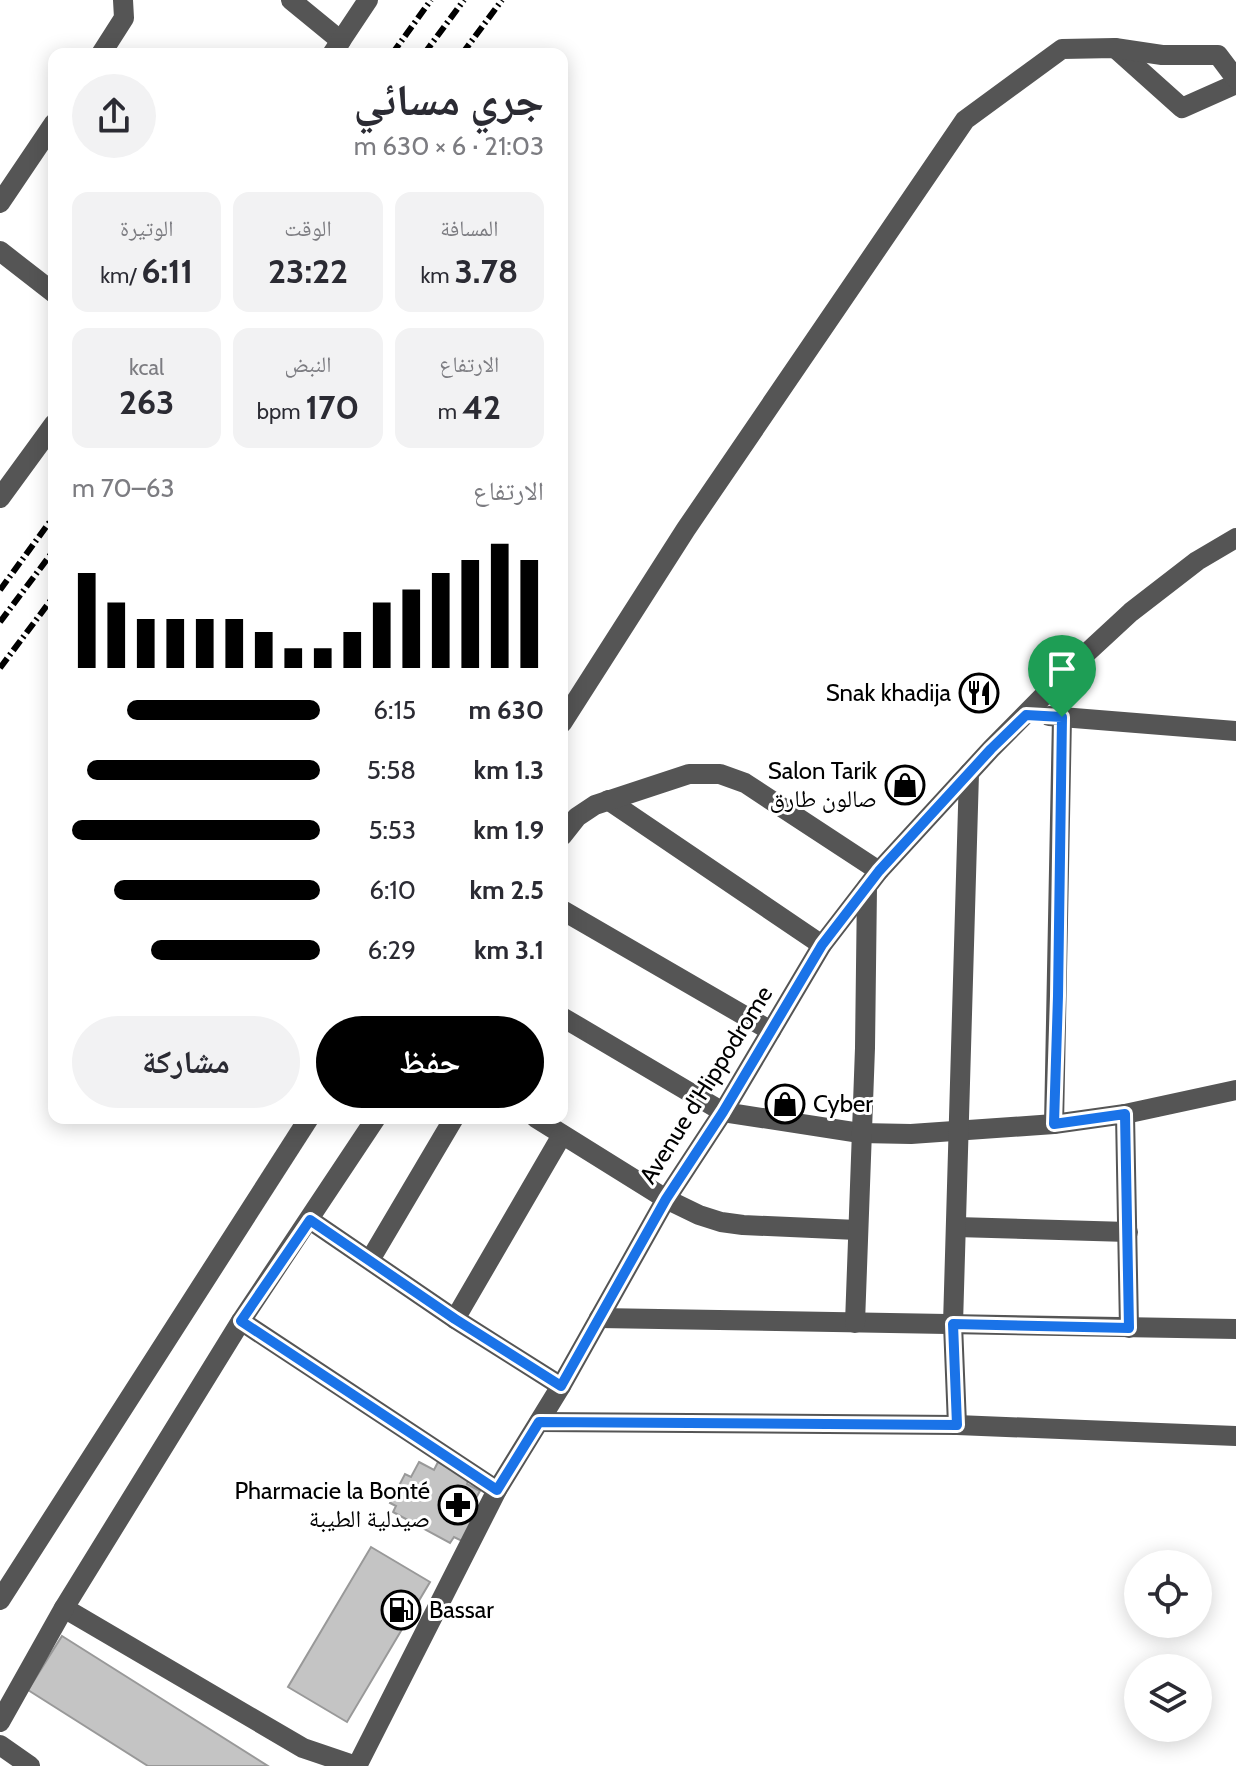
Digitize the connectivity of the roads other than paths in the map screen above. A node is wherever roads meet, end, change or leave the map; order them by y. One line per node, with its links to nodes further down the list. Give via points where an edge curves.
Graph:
1 (123, 0): 4 (street, via 124,18)
2 (291, 0): 5 (street)
3 (368, 0): 5 (street)
4 (105, 48)
5 (336, 48)
6 (1115, 48): 7 (street, via 1218,55); 7 (street, via 1182,108); 15 (street, via 1062,49 965,120 686,529)
7 (1236, 82)
8 (48, 132): 9 (street)
9 (0, 203)
10 (0, 251): 11 (street)
11 (48, 288)
12 (48, 432): 13 (street)
13 (0, 498)
14 (1236, 538): 16 (street, Avenue d'Hippodrome, via 1131,612)
15 (568, 714)
16 (1026, 715): 17 (street); 19 (street, Avenue d'Hippodrome)
17 (1062, 717): 18 (street); 34 (street)
18 (1236, 731)
19 (969, 773): 22 (street, Avenue d'Hippodrome); 35 (street)
20 (608, 800): 21 (street, via 586,810); 22 (street, via 689,774 720,774 745,783); 24 (street)
21 (568, 830)
22 (873, 879): 24 (street, Avenue d'Hippodrome); 36 (street)
23 (568, 913): 26 (street)
24 (822, 945): 26 (street, Avenue d'Hippodrome)
25 (568, 1021): 28 (street)
26 (771, 1031): 28 (street, Avenue d'Hippodrome)
27 (1236, 1090): 29 (street)
28 (723, 1112): 36 (street); 38 (street, Avenue d'Hippodrome)
29 (1125, 1114): 34 (street); 42 (street)
30 (305, 1124): 56 (street)
31 (372, 1124): 39 (street)
32 (450, 1124): 43 (street)
33 (545, 1124): 37 (street)
34 (1054, 1124): 35 (street)
35 (959, 1131): 36 (street); 40 (street)
36 (860, 1133): 41 (street)
37 (562, 1135): 38 (street); 45 (street)
38 (666, 1199): 41 (street, via 732,1224); 44 (street, Avenue d'Hippodrome)
39 (310, 1220): 43 (street); 46 (street)
40 (956, 1227): 42 (street); 48 (street)
41 (857, 1230): 47 (street)
42 (1128, 1232): 49 (street)
43 (370, 1260): 45 (street)
44 (599, 1318): 47 (street); 51 (street, Avenue d'Hippodrome)
45 (455, 1319): 51 (street)
46 (241, 1321): 55 (street); 57 (street)
47 (855, 1323): 48 (street)
48 (953, 1324): 49 (street); 53 (street)
49 (1129, 1328): 50 (street)
50 (1236, 1329)
51 (561, 1386): 52 (street, Avenue d'Hippodrome)
52 (539, 1422): 53 (street); 55 (street, Avenue d'Hippodrome)
53 (957, 1425): 54 (street)
54 (1236, 1436)
55 (497, 1490): 61 (street, Avenue d'Hippodrome)
56 (0, 1600)
57 (64, 1608): 58 (street); 61 (street, via 303,1748)
58 (0, 1722)
59 (0, 1745): 60 (street)
60 (30, 1766)
61 (357, 1766)

